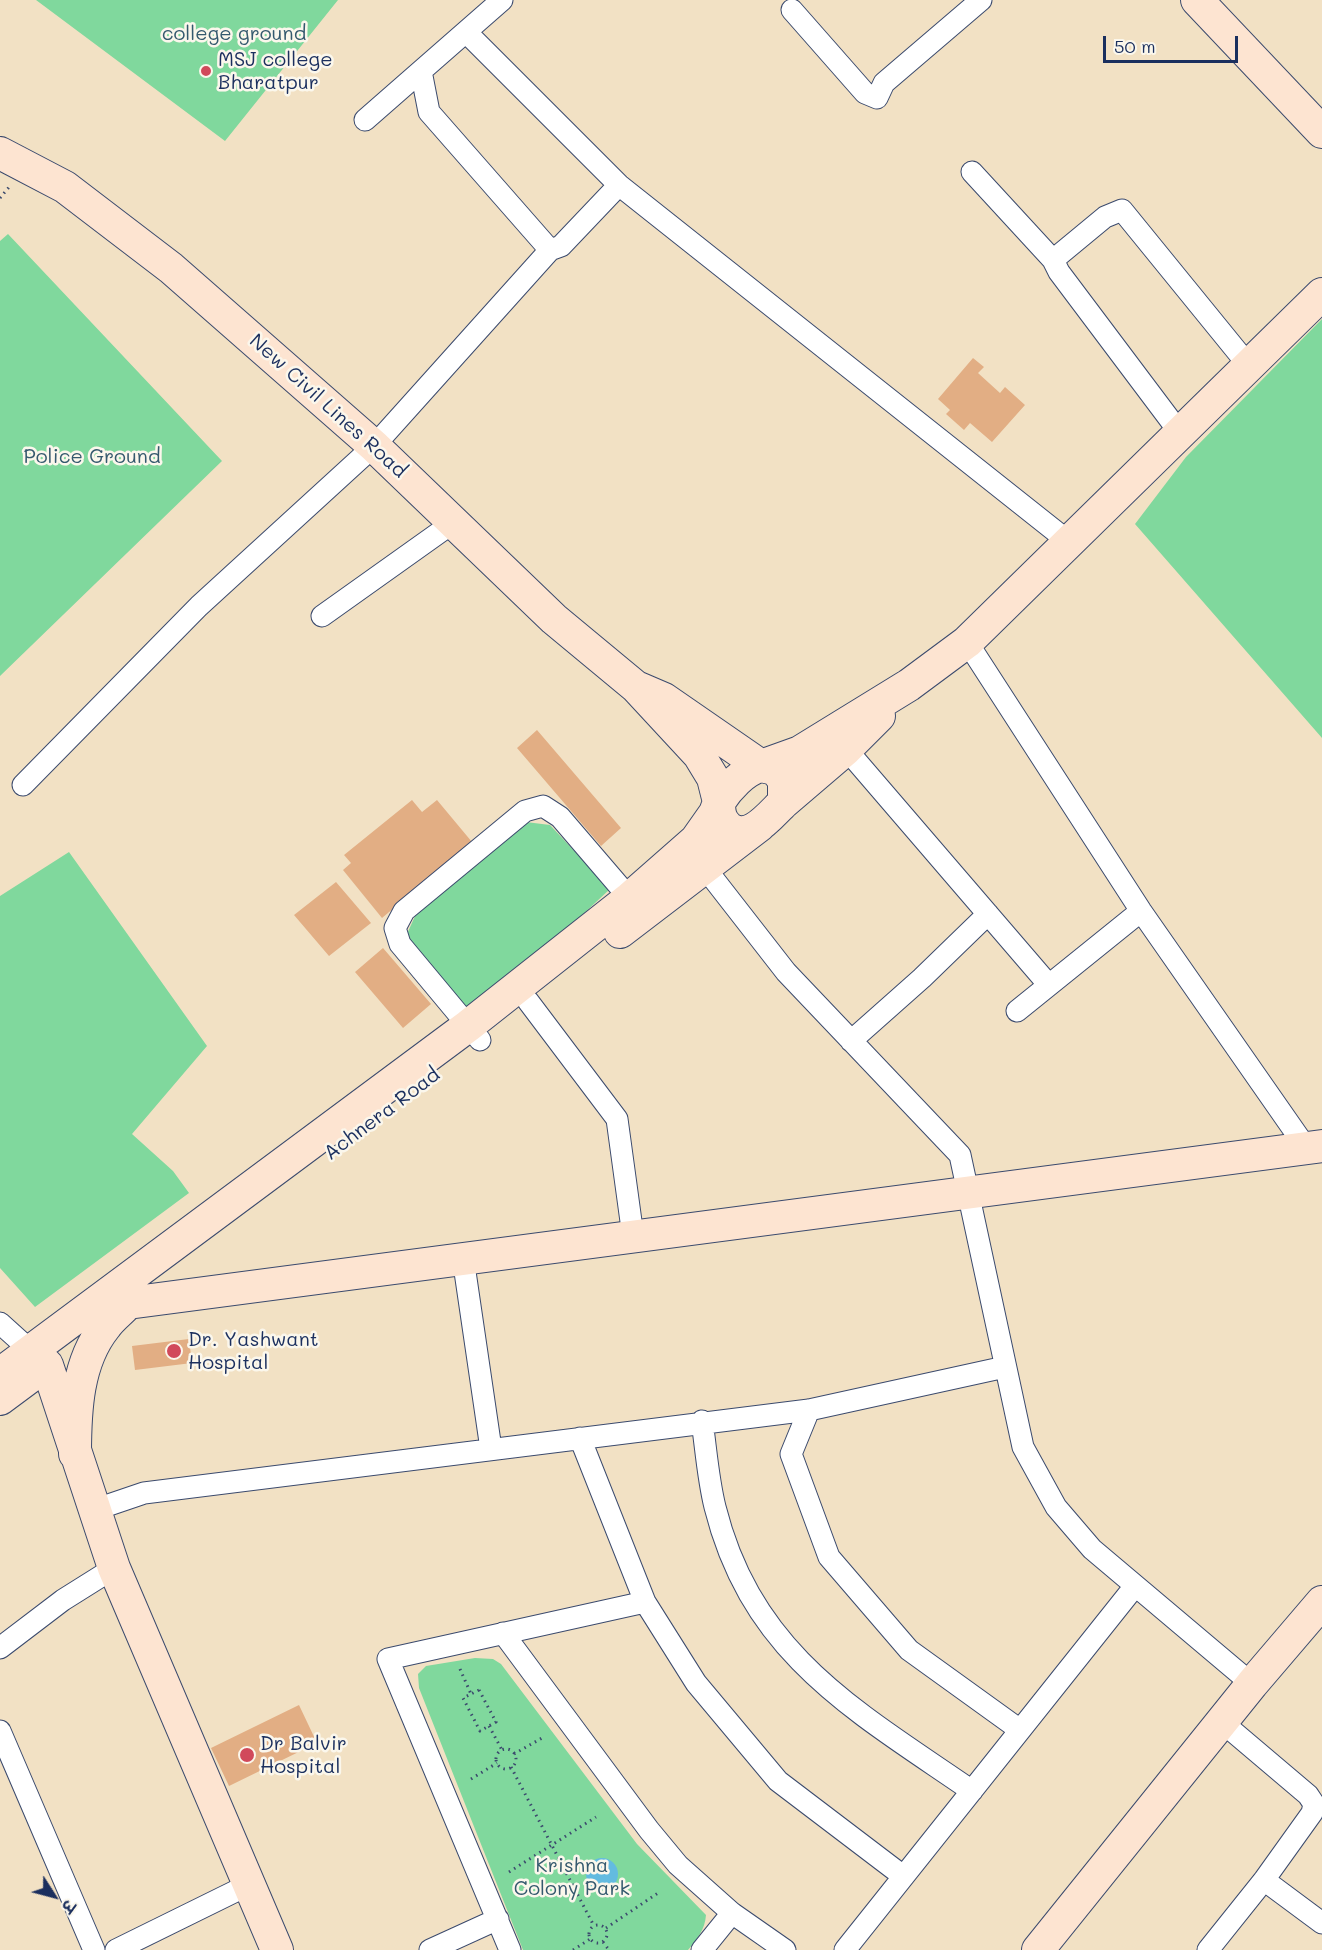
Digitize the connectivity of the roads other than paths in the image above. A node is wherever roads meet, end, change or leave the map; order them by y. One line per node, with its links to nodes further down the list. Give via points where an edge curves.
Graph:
1 (502, 0): 6 (street)
2 (981, 0): 5 (street, via 884,83 877,98 865,93)
3 (1197, 0): 10 (main road)
4 (1218, 0): 8 (main road)
5 (792, 9)
6 (466, 32): 7 (street); 13 (street)
7 (421, 71): 9 (street); 14 (street, via 429,112)
8 (1322, 110)
9 (365, 120)
10 (1322, 132)
11 (0, 153): 19 (main road, New Civil Lines Road, via 65,187 171,267)
12 (972, 172): 15 (street)
13 (619, 185): 14 (street, via 561,246); 21 (street)
14 (550, 250): 19 (street)
15 (1053, 260): 17 (street, via 1105,217 1122,210); 18 (street)
16 (1322, 294): 17 (main road)
17 (1249, 366): 18 (main road)
18 (1180, 433): 21 (main road)
19 (374, 446): 20 (main road, New Civil Lines Road); 28 (street, via 199,606)
20 (454, 522): 22 (street); 25 (main road, New Civil Lines Road, via 554,619)
21 (1069, 542): 23 (main road)
22 (322, 616)
23 (967, 642): 24 (main road); 34 (street)
24 (909, 685): 26 (main road); 27 (main road, via 800,752)
25 (636, 687): 27 (main road, via 664,699); 29 (main road, via 699,755 713,778)
26 (846, 749): 30 (main road); 35 (street)
27 (761, 766): 29 (main road, via 748,771); 30 (main road, via 775,770 784,780)
28 (23, 785)
29 (718, 802): 31 (main road, via 721,820 732,830 747,832); 33 (main road, Achnera Road, via 696,840)
30 (784, 802): 31 (main road)
31 (760, 825): 32 (main road, Achnera Road)
32 (705, 868): 33 (main road, Achnera Road); 40 (street, via 786,972)
33 (636, 906): 37 (main road, Achnera Road); 39 (main road, Achnera Road); 39 (street, via 560,817 543,806 525,811 404,911 395,928 400,944)
34 (1141, 911): 36 (street); 41 (street)
35 (988, 914): 36 (street); 40 (street)
36 (1048, 984): 38 (street)
37 (528, 1001): 39 (main road, Achnera Road); 43 (street, via 618,1119)
38 (1017, 1011)
39 (474, 1033): 45 (main road, Achnera Road); 47 (main road, Achnera Road)
40 (852, 1041): 42 (street, via 960,1155)
41 (1315, 1148): 42 (main road)
42 (968, 1194): 43 (main road); 48 (street)
43 (633, 1236): 44 (main road)
44 (463, 1258): 45 (main road); 54 (street)
45 (128, 1303): 47 (main road, Achnera Road); 55 (main road, via 104,1327 80,1384 75,1411)
46 (0, 1323): 47 (street)
47 (39, 1358): 49 (main road, Achnera Road); 50 (main road, Achnera Road); 55 (main road)
48 (1005, 1367): 51 (street); 58 (street, via 1023,1447 1056,1507 1092,1548)
49 (0, 1374)
50 (0, 1399)
51 (809, 1410): 52 (street); 65 (street, via 791,1454 829,1557 909,1650)
52 (702, 1421): 53 (street); 67 (street, via 715,1507 735,1563 761,1615 796,1659 839,1700)
53 (580, 1438): 54 (street); 59 (street)
54 (490, 1449): 56 (street, via 144,1493)
55 (75, 1454): 56 (main road)
56 (94, 1510): 57 (main road)
57 (114, 1568): 62 (street, via 63,1600); 71 (main road)
58 (1135, 1586): 63 (street); 65 (street)
59 (645, 1602): 61 (street); 69 (street, via 696,1683 778,1781)
60 (1322, 1602): 63 (main road)
61 (503, 1633): 72 (street, via 649,1830 678,1865); 73 (street, via 388,1659)
62 (0, 1648)
63 (1252, 1684): 64 (main road)
64 (1223, 1723): 68 (street, via 1308,1795); 83 (main road)
65 (1020, 1730): 67 (street)
66 (0, 1731): 75 (street)
67 (972, 1791): 69 (street)
68 (1316, 1820): 70 (street)
69 (903, 1876): 82 (street)
70 (1264, 1880): 74 (street); 84 (street)
71 (250, 1884): 76 (street); 77 (main road)
72 (732, 1912): 80 (street); 81 (street)
73 (498, 1919): 78 (street); 79 (street)
74 (1322, 1923)
75 (94, 1950)
76 (116, 1950)
77 (277, 1950)
78 (430, 1950)
79 (510, 1950)
80 (702, 1950)
81 (785, 1950)
82 (845, 1950)
83 (1038, 1950)
84 (1208, 1950)

